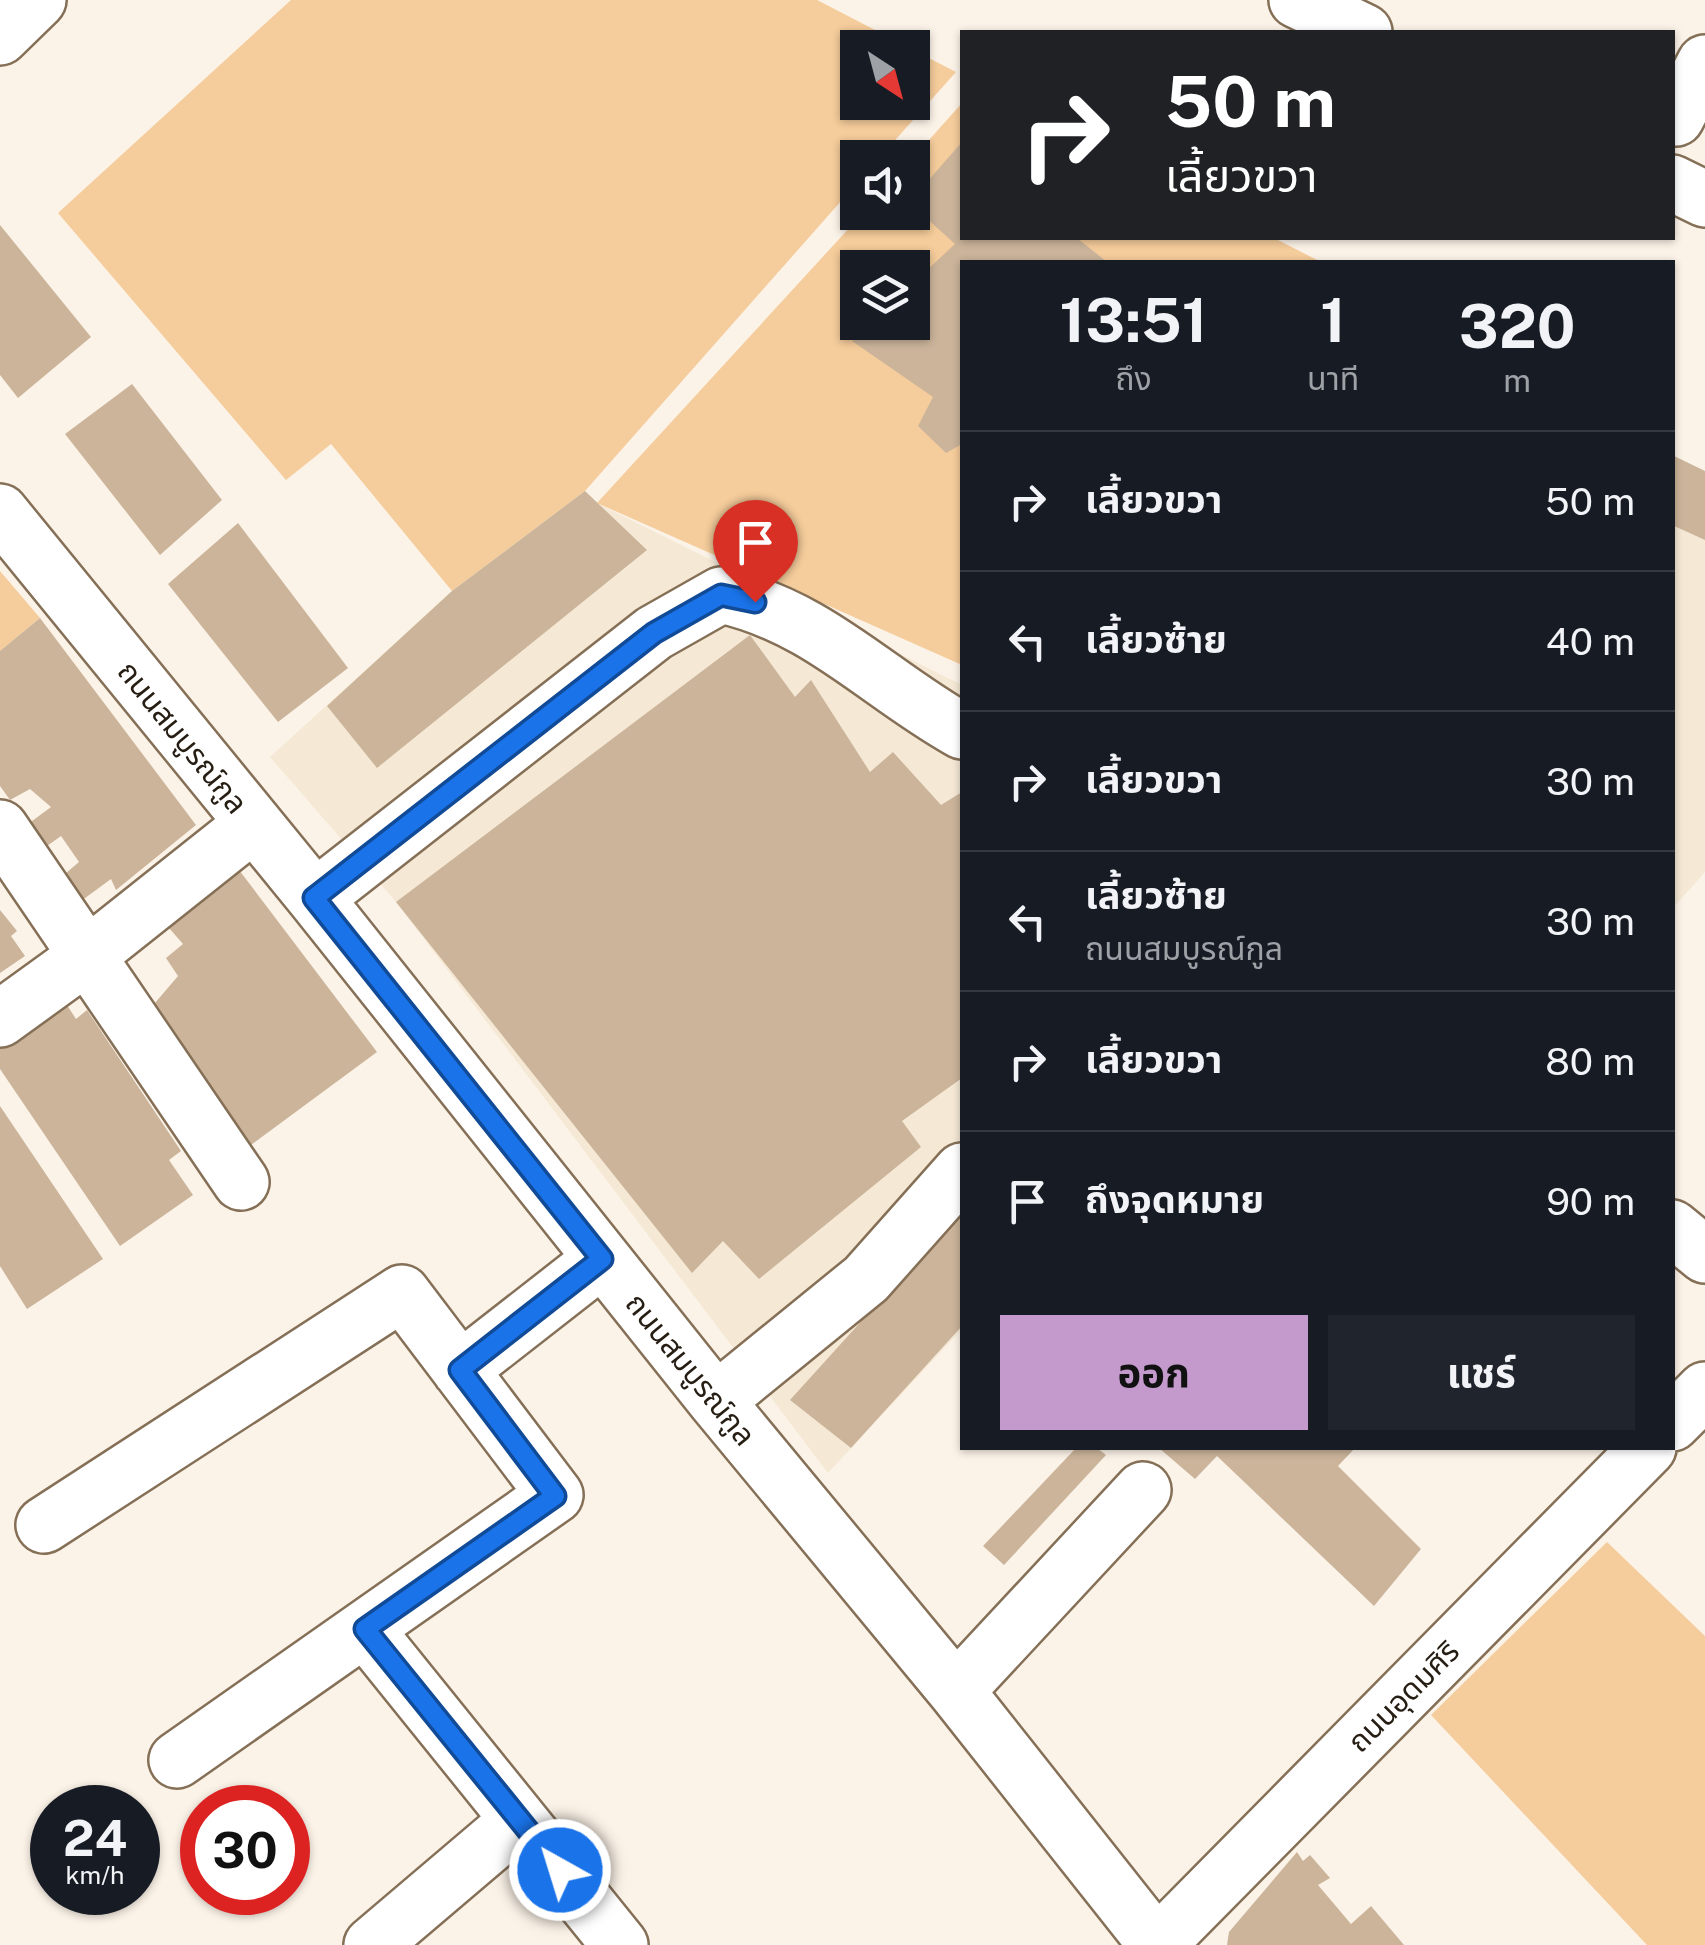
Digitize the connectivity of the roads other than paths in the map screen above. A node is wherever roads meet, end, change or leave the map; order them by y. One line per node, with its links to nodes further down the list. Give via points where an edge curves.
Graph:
1 (38, 0): 4 (street)
2 (1297, 0): 3 (street)
3 (1360, 30)
4 (0, 37)
5 (1705, 64): 6 (street)
6 (1676, 118)
7 (1675, 184): 8 (street)
8 (1705, 199)
9 (0, 512): 11 (street, ถนนสมบูรณ์กูล)
10 (960, 730): 13 (street, via 831,640 755,602 721,595 654,633)
11 (254, 824): 13 (street, ถนนสมบูรณ์กูล); 14 (street)
12 (0, 828): 14 (street)
13 (314, 898): 20 (street, ถนนสมบูรณ์กูล)
14 (88, 956): 15 (street); 17 (street)
15 (0, 1019)
16 (960, 1173): 23 (street, via 866,1280)
17 (242, 1182)
18 (1675, 1230): 19 (street)
19 (1705, 1255)
20 (602, 1259): 21 (street); 23 (street, ถนนสมบูรณ์กูล)
21 (460, 1370): 27 (street, via 402,1294); 28 (street, via 555,1496)
22 (1705, 1390): 24 (street)
23 (716, 1400): 29 (street, ถนนสมบูรณ์กูล)
24 (1675, 1420)
25 (1646, 1450): 34 (street, ถนนอุดมศิริ)
26 (1143, 1490): 29 (street)
27 (44, 1525)
28 (365, 1629): 30 (street); 31 (street)
29 (956, 1691): 34 (street, ถนนสมบูรณ์กูล)
30 (177, 1760)
31 (519, 1820): 32 (street); 33 (street)
32 (372, 1945)
33 (620, 1945)
34 (1157, 1945)

